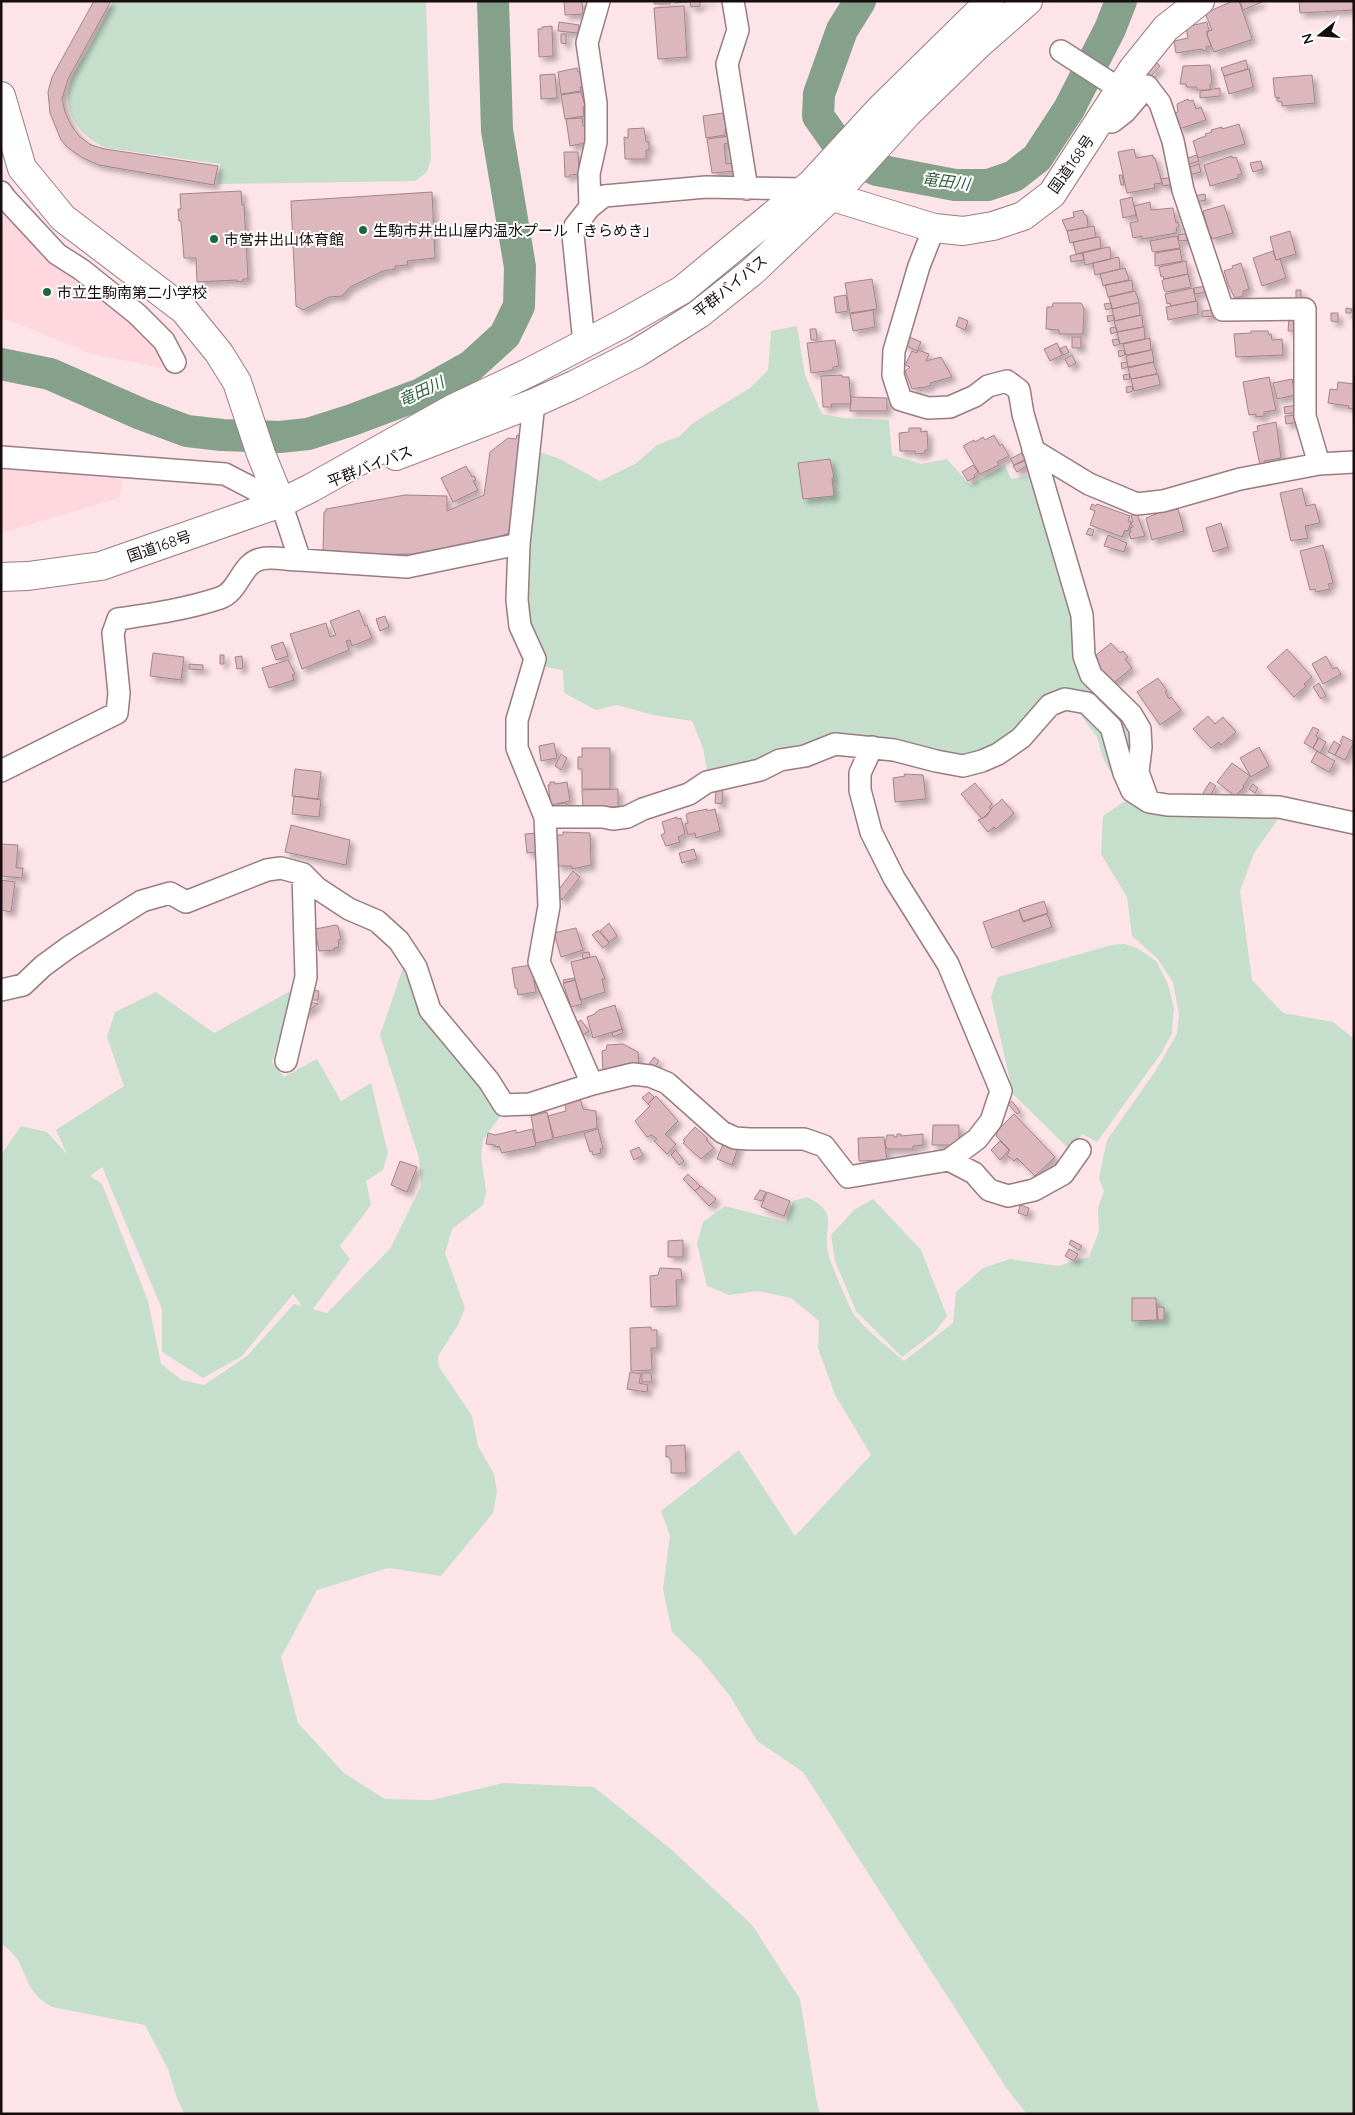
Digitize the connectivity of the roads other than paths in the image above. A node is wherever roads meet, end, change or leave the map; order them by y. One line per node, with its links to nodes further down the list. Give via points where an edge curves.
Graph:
1 (599, 1): 13 (street, via 587,43 596,103 596,142 589,174)
2 (733, 1): 10 (street, via 738,30 727,64)
3 (990, 1): 11 (main road, 平群バイパス, via 880,109)
4 (1028, 1): 11 (main road, 平群バイパス)
5 (1200, 1): 7 (main road, 国道168号, via 1166,28 1133,69)
6 (1061, 51): 7 (street)
7 (1113, 85): 9 (main road, 国道168号)
8 (3, 103): 23 (main road, via 22,168 63,218 184,310 219,353 237,382)
9 (1100, 121): 14 (main road, 国道168号, via 1052,194 1023,216 972,230); 21 (street, via 1112,122 1147,86 1160,102 1173,141 1183,190 1223,310 1305,309 1305,416)
10 (747, 189): 11 (street); 13 (street, via 706,187 604,196)
11 (821, 190): 14 (main road, 国道168号); 15 (main road, 平群バイパス, via 682,290); 17 (main road, 平群バイパス, via 753,271 698,314 637,353)
12 (1, 192): 16 (street, via 57,254 137,314 164,341)
13 (590, 207): 15 (street, via 572,235)
14 (934, 228): 18 (street, via 894,350 893,375 901,400 928,408 950,407 988,386 1007,381 1019,390)
15 (584, 343): 22 (main road, 平群バイパス, via 452,409)
16 (175, 362)
17 (534, 403): 22 (main road, 平群バイパス); 24 (street)
18 (1033, 450): 21 (street, via 1089,484 1137,504 1163,501 1240,480); 29 (street, via 1082,615 1084,656 1091,675 1131,714 1140,729 1138,772)
19 (1, 457): 23 (street, via 225,474)
20 (1354, 462): 21 (street)
21 (1319, 464)
22 (311, 488): 23 (main road, 国道168号)
23 (281, 503): 25 (street); 26 (main road, 国道168号, via 101,566)
24 (519, 544): 25 (street, via 408,566); 30 (street, via 517,600 520,626 535,659 518,720 517,748)
25 (300, 560): 28 (street, via 261,558 250,564 222,598 173,612 118,619 113,633 119,693 117,713)
26 (1, 577)
27 (872, 747): 29 (street, via 963,766 998,754 1021,738 1050,705 1064,699 1087,703 1111,727 1132,791); 30 (street, via 834,744 805,756 780,760 760,770 707,782 689,794 627,817); 37 (street, via 860,773 860,790 871,832 894,878 948,964 1001,1091 991,1121 977,1139)
28 (1, 771)
29 (1149, 802): 31 (street, via 1279,807)
30 (545, 817): 35 (street, via 549,906 539,962)
31 (1354, 824)
32 (303, 874): 33 (street, via 281,868 267,870 186,902 170,893 142,901 69,947 43,966 24,986); 34 (street, via 306,977); 35 (street, via 317,888 349,909 377,921 399,941 416,967 430,1010 489,1081 504,1105 530,1104)
33 (1, 990)
34 (286, 1061)
35 (592, 1084): 37 (street, via 633,1074 650,1076 667,1083 722,1132 735,1138 804,1139 824,1146 848,1177)
36 (1080, 1150): 37 (street, via 1063,1174 1034,1190 1008,1196 989,1190 974,1173)
37 (949, 1160)

